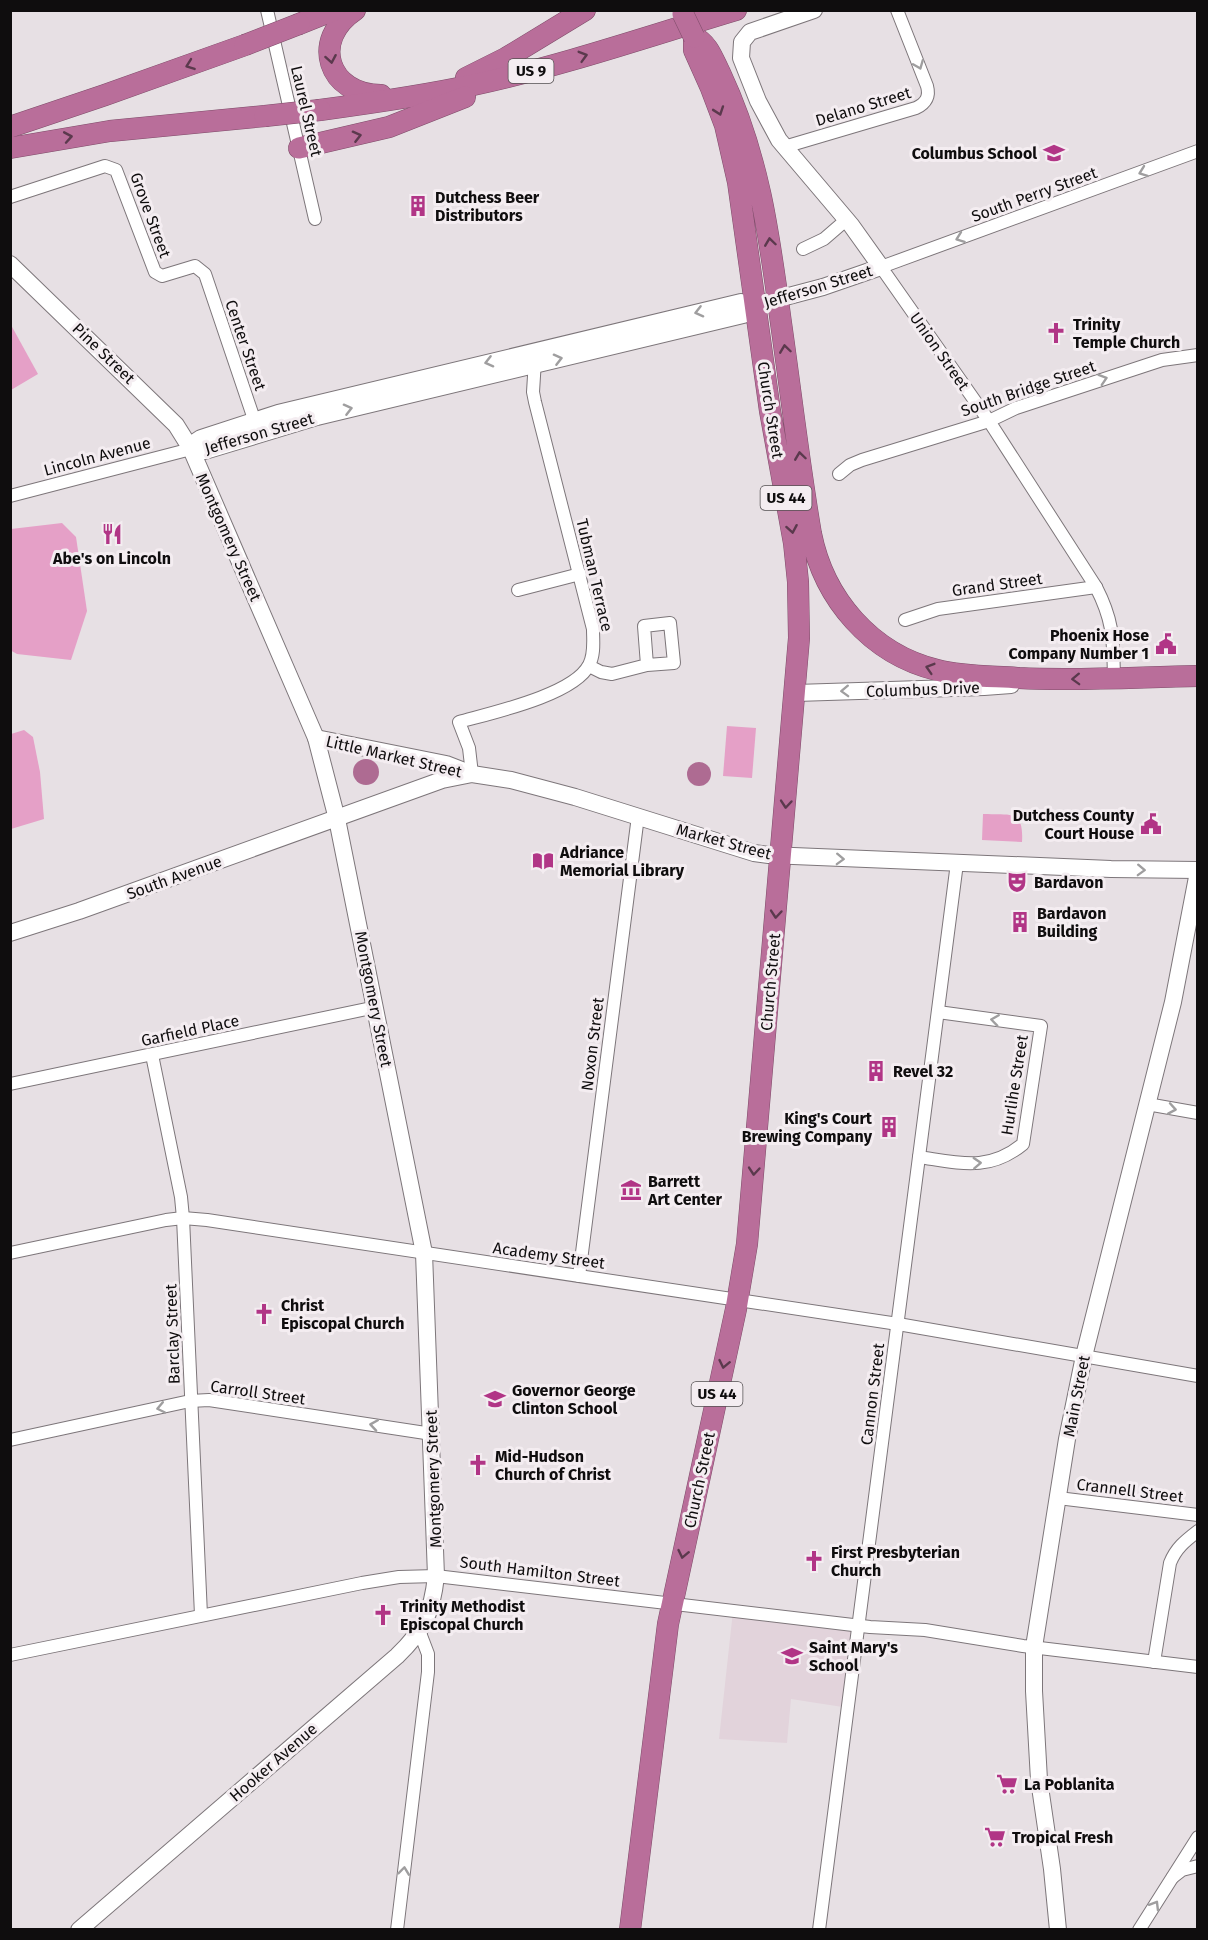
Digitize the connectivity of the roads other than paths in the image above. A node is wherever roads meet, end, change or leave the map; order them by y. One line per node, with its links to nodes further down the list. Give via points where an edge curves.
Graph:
1 (267, 10): 15 (street, Laurel Street)
2 (334, 10): 12 (highway, one-way to 12, bridge)
3 (355, 10): 11 (highway, one-way to 11, via 340,22 330,43 330,61 339,79 353,90 367,94)
4 (585, 10): 11 (highway, via 496,63)
5 (736, 10): 10 (highway, US 9, one-way to 5)
6 (814, 10): 13 (street, Union Street, via 758,27 744,38 740,52 763,111)
7 (897, 10): 13 (street, Delano Street, one-way to 13, via 927,86 925,102)
8 (682, 11): 9 (highway, Church Street / US 44, bridge)
9 (694, 37): 24 (highway, Church Street / US 44, one-way to 9, via 765,208 747,140 713,60 705,45); 25 (highway, Church Street / US 44, one-way to 25, via 694,50 732,152)
10 (530, 71): 11 (highway, US 9); 15 (highway, one-way to 10, via 389,127)
11 (426, 95): 14 (highway, US 9, one-way to 11, bridge, via 91,134)
12 (10, 127)
13 (784, 147): 19 (street, Union Street)
14 (10, 148)
15 (299, 148): 18 (street, Laurel Street)
16 (1197, 151): 22 (street, South Perry Street, one-way to 22)
17 (10, 197): 23 (street, Grove Street, via 111,166 119,174 158,275 192,266)
18 (315, 219)
19 (846, 220): 20 (street); 22 (street, Union Street)
20 (803, 249)
21 (10, 264): 30 (street, Pine Street, via 171,419)
22 (881, 267): 24 (street, Jefferson Street); 28 (street, Union Street)
23 (199, 268): 29 (street, Center Street, via 205,274)
24 (778, 300): 25 (street, Jefferson Street); 33 (highway, Church Street / US 44, one-way to 24)
25 (755, 305): 27 (street, Jefferson Street, via 743,315); 43 (highway, Church Street / US 44, one-way to 43, via 798,572)
26 (1197, 355): 28 (street, South Bridge Street, one-way to 26, via 1016,408 1162,360)
27 (535, 358): 29 (street, Jefferson Street, via 317,417); 34 (street, Tubman Terrace, via 535,402)
28 (989, 421): 31 (street, South Bridge Street, via 862,460); 35 (street, Union Street)
29 (257, 427): 30 (street, Jefferson Street, via 205,451)
30 (191, 449): 32 (street, Lincoln Avenue); 44 (street, Montgomery Street)
31 (839, 474)
32 (10, 496)
33 (808, 514): 42 (highway, Columbus Drive / US 44, one-way to 33, via 945,672 917,664 882,645 853,620 830,588 815,552)
34 (580, 574): 36 (street); 39 (street, Tubman Terrace, via 593,629 594,648)
35 (1096, 587): 37 (street, Grand Street, via 938,609); 41 (street, Union Street, via 1112,627)
36 (518, 590)
37 (905, 620)
38 (647, 665): 39 (street, via 612,674)
39 (589, 666): 45 (street, via 565,686 538,699 459,722 469,748)
40 (1197, 676): 41 (highway, Columbus Drive / US 44)
41 (1114, 678): 42 (highway, Columbus Drive / US 44, one-way to 42)
42 (1050, 680): 43 (street, Columbus Drive, one-way to 43, via 984,687)
43 (796, 693): 48 (highway, Church Street / US 44, one-way to 48)
44 (316, 738): 45 (street, Little Market Street, via 446,764); 47 (street, Montgomery Street)
45 (472, 774): 46 (street, Market Street, via 511,780); 47 (street, Market Street, via 442,780)
46 (638, 816): 48 (street, Market Street, via 754,853); 62 (street, Noxon Street)
47 (337, 819): 51 (street, South Avenue); 52 (street, Montgomery Street)
48 (781, 856): 49 (street, Market Street, one-way to 49); 63 (highway, Church Street / US 44, one-way to 63, via 750,1217)
49 (957, 863): 50 (street, Market Street, one-way to 50); 53 (street, Cannon Street)
50 (1197, 871): 56 (street, Main Street, via 1173,1002)
51 (10, 933)
52 (376, 1007): 54 (street, Garfield Place); 61 (street, Montgomery Street)
53 (938, 1012): 58 (street, Cannon Street); 58 (street, Hurlihe Street, one-way to 53, via 978,1164 1002,1158 1023,1144 1041,1026)
54 (152, 1055): 55 (street, Garfield Place); 59 (street, Barclay Street)
55 (10, 1084)
56 (1147, 1104): 57 (street, one-way to 57); 65 (street, Main Street)
57 (1197, 1113)
58 (919, 1157): 64 (street, Cannon Street)
59 (183, 1218): 60 (street, Academy Street); 61 (street, Academy Street); 67 (street, Barclay Street)
60 (10, 1253)
61 (424, 1253): 62 (street, Academy Street); 68 (street, Montgomery Street)
62 (579, 1276): 63 (street, Academy Street)
63 (738, 1299): 64 (street, Academy Street); 74 (highway, Church Street / US 44, one-way to 74)
64 (898, 1324): 65 (street, Academy Street); 76 (street, Cannon Street)
65 (1084, 1356): 66 (street, Academy Street); 70 (street, Main Street)
66 (1197, 1376)
67 (190, 1401): 68 (street, Carroll Street, one-way to 67, via 209,1400); 69 (street, Carroll Street, one-way to 69); 75 (street, Barclay Street)
68 (432, 1434): 73 (street, Montgomery Street)
69 (10, 1440)
70 (1058, 1498): 71 (street, Crannell Street); 78 (street, Main Street)
71 (1197, 1515)
72 (1197, 1531): 80 (street, via 1174,1552 1170,1563)
73 (436, 1576): 74 (street, South Hamilton Street); 75 (street, South Hamilton Street, via 362,1582); 77 (street, Hooker Avenue, via 429,1616)
74 (673, 1603): 76 (street, South Hamilton Street); 87 (highway, Church Street / US 44)
75 (201, 1615): 79 (street, South Hamilton Street)
76 (860, 1626): 78 (street, South Hamilton Street, via 925,1630); 88 (street, Cannon Street)
77 (420, 1633): 85 (street, Hooker Avenue); 86 (street, one-way to 77, via 428,1672 428,1654)
78 (1034, 1647): 80 (street, South Hamilton Street); 89 (street, Main Street, via 1036,1747)
79 (10, 1655)
80 (1155, 1662): 81 (street, South Hamilton Street)
81 (1197, 1667)
82 (1197, 1837): 84 (street)
83 (1197, 1866): 84 (street)
84 (1170, 1879): 90 (street, one-way to 84)
85 (79, 1929)
86 (397, 1929)
87 (630, 1929)
88 (819, 1929)
89 (1058, 1929)
90 (1139, 1929)

